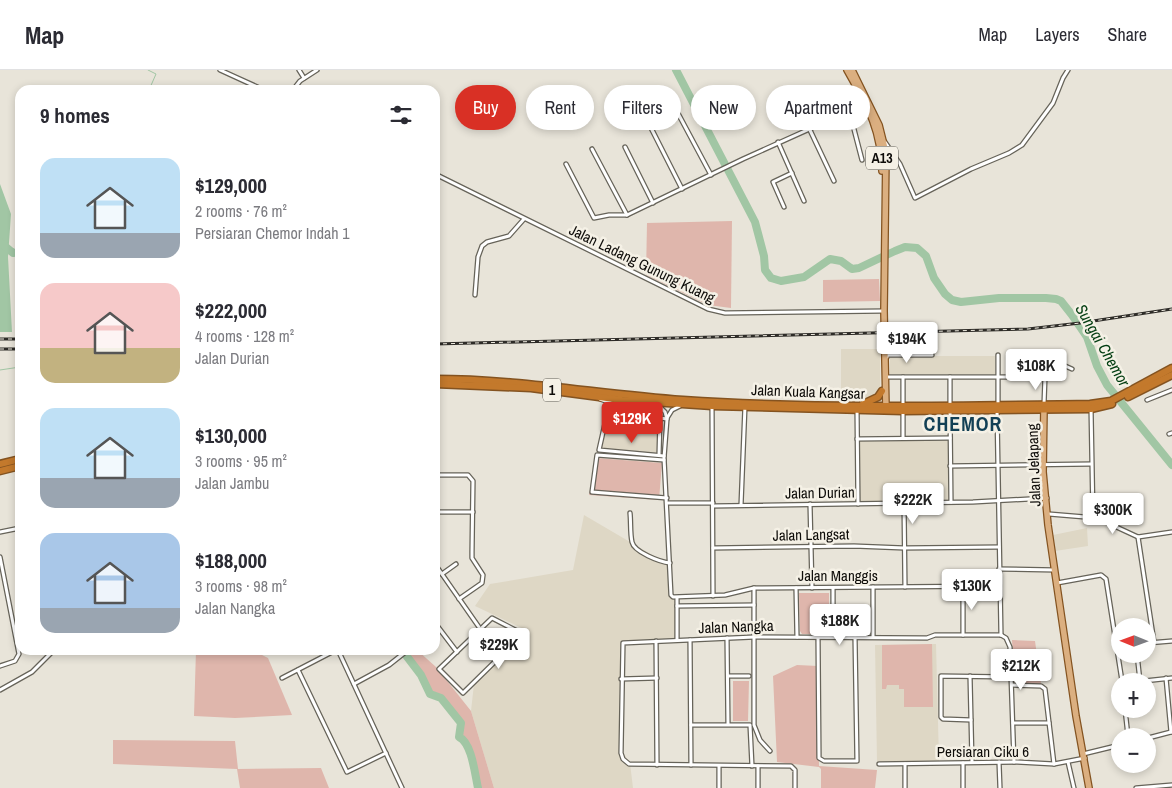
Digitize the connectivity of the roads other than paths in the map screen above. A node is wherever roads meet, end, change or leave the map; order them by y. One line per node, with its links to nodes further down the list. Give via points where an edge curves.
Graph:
1 (220, 70): 8 (street)
2 (299, 70): 7 (street)
3 (317, 70): 7 (street)
4 (846, 70): 10 (main road, A13)
5 (852, 70): 11 (main road, A13)
6 (1068, 70): 22 (street, via 1053,103 1022,145 915,198 897,159)
7 (304, 78): 9 (street)
8 (253, 85)
9 (296, 85)
10 (854, 85)
11 (860, 85)
12 (870, 105): 14 (main road, A13)
13 (870, 108): 14 (main road)
14 (873, 111): 22 (main road, A13)
15 (870, 116): 36 (main road, A13, via 880,139)
16 (681, 117): 28 (street)
17 (651, 130): 31 (street)
18 (805, 130): 21 (street)
19 (810, 130): 30 (street)
20 (854, 130): 25 (street)
21 (778, 142): 27 (street); 28 (street)
22 (884, 142): 36 (main road, A13)
23 (625, 147): 33 (street)
24 (592, 150): 35 (street)
25 (862, 160)
26 (566, 164): 35 (street, via 594,218)
27 (792, 173): 32 (street); 34 (street, via 773,182)
28 (711, 175): 31 (street)
29 (440, 177): 37 (street, Jalan Ladang Gunung Kuang)
30 (834, 181)
31 (682, 189): 33 (street)
32 (804, 201)
33 (653, 203): 35 (street)
34 (784, 207)
35 (627, 215)
36 (884, 215): 39 (main road, A13)
37 (524, 219): 38 (street, via 509,236 482,246); 39 (street, Jalan Ladang Gunung Kuang, via 715,311)
38 (475, 295)
39 (884, 311): 46 (main road, A13)
40 (932, 355): 46 (street, via 887,355)
41 (998, 355): 45 (street)
42 (1172, 368): 54 (highway, Jalan Kuala Kangsar / 1)
43 (1072, 369): 49 (street, via 1063,365 1049,366)
44 (1172, 375): 54 (highway, Jalan Kuala Kangsar / 1)
45 (998, 376): 48 (street); 49 (street); 63 (street)
46 (886, 377): 47 (street); 53 (main road); 65 (main road)
47 (903, 377): 48 (street); 66 (street)
48 (950, 377): 62 (street)
49 (1045, 377): 64 (street)
50 (440, 379): 58 (highway, Jalan Kuala Kangsar / 1, via 531,383)
51 (440, 384): 55 (highway, Jalan Kuala Kangsar / 1, via 531,388)
52 (1172, 390): 56 (street)
53 (882, 391): 61 (highway, via 873,401); 65 (main road)
54 (1127, 395): 60 (highway, Jalan Kuala Kangsar / 1)
55 (596, 397): 57 (highway, Jalan Kuala Kangsar / 1); 68 (street, via 614,404 661,408)
56 (1147, 400)
57 (686, 404): 58 (highway, Jalan Kuala Kangsar / 1); 68 (street, via 672,410)
58 (712, 404): 59 (highway, Jalan Kuala Kangsar / 1); 89 (street)
59 (745, 405): 61 (highway, Jalan Kuala Kangsar / 1); 92 (street)
60 (1091, 406): 64 (highway, Jalan Kuala Kangsar / 1); 77 (street)
61 (858, 407): 65 (highway, Jalan Kuala Kangsar / 1); 71 (street)
62 (950, 408): 63 (highway, Jalan Kuala Kangsar / 1); 66 (highway, Jalan Kuala Kangsar / 1); 70 (street)
63 (998, 408): 64 (highway, Jalan Kuala Kangsar / 1); 78 (street)
64 (1044, 408): 79 (main road, Jalan Jelapang)
65 (884, 409): 66 (highway, Jalan Kuala Kangsar / 1)
66 (903, 409): 69 (street)
67 (660, 418): 68 (street); 72 (street); 72 (street, via 658,414 608,410 599,450)
68 (667, 418): 73 (street)
69 (903, 438): 70 (street); 71 (street)
70 (950, 438): 80 (street)
71 (857, 439): 91 (street)
72 (659, 455): 73 (street)
73 (664, 456): 75 (street)
74 (15, 460): 76 (highway)
75 (664, 460): 86 (street); 86 (street, Jalan Durian, via 598,456 592,492)
76 (0, 464)
77 (1092, 464): 79 (street); 97 (street)
78 (998, 465): 79 (street); 80 (street); 85 (street)
79 (1044, 465): 84 (main road, Jalan Jelapang)
80 (950, 466): 87 (street)
81 (15, 467): 82 (highway)
82 (0, 471)
83 (440, 475): 94 (street, via 468,476 473,481)
84 (1046, 498): 85 (street, Jalan Durian); 96 (main road, Jalan Jelapang); 110 (main road, Jalan Jelapang)
85 (998, 500): 87 (street, Jalan Durian); 103 (street)
86 (667, 501): 89 (street, Jalan Durian); 107 (street)
87 (950, 502): 88 (street, Jalan Durian)
88 (904, 503): 91 (street, Jalan Durian); 105 (street)
89 (713, 504): 92 (street, Jalan Durian); 104 (street)
90 (810, 504): 91 (street, Jalan Durian); 92 (street, Jalan Durian); 102 (street)
91 (858, 504)
92 (741, 505)
93 (440, 512): 94 (street)
94 (473, 512): 124 (street, via 472,558 483,575 482,583)
95 (630, 514): 107 (street, via 635,547 650,557)
96 (1048, 514): 97 (street); 110 (main road, Jalan Jelapang)
97 (1093, 517): 101 (street)
98 (15, 529): 99 (street)
99 (0, 532)
100 (1172, 532): 101 (street)
101 (1138, 537): 128 (street)
102 (811, 546): 104 (street, Jalan Langsat); 105 (street, Jalan Langsat); 119 (street)
103 (999, 547): 105 (street, Jalan Langsat); 109 (street)
104 (713, 548): 122 (street)
105 (904, 548): 115 (street)
106 (0, 557): 129 (street)
107 (670, 563): 123 (street, via 671,595)
108 (456, 564): 112 (street)
109 (1000, 569): 110 (street); 114 (street)
110 (1055, 570): 113 (main road, Jalan Jelapang)
111 (440, 571): 112 (street)
112 (442, 574): 124 (street)
113 (1057, 583): 127 (street, via 1104,576); 178 (main road, Jalan Jelapang)
114 (1000, 586): 116 (street, Jalan Manggis); 134 (street)
115 (905, 587): 116 (street, Jalan Manggis); 121 (street, Jalan Manggis)
116 (963, 587): 133 (street)
117 (754, 588): 118 (street, Jalan Manggis); 122 (street, Jalan Manggis); 125 (street)
118 (796, 588): 119 (street, Jalan Manggis); 136 (street)
119 (812, 588): 120 (street, Jalan Manggis)
120 (833, 588): 121 (street, Jalan Manggis); 138 (street)
121 (872, 588): 140 (street)
122 (713, 596): 123 (street, Jalan Manggis)
123 (675, 598): 126 (street)
124 (459, 599): 132 (street)
125 (754, 605): 126 (street); 135 (street)
126 (677, 606): 142 (street)
127 (1113, 618)
128 (1150, 618)
129 (14, 620): 130 (street)
130 (15, 626)
131 (440, 630): 147 (street)
132 (481, 630): 147 (street); 147 (street, via 492,618 523,634 463,693 439,669)
133 (963, 635): 134 (street, Jalan Nangka); 140 (street, Jalan Nangka)
134 (1001, 635): 158 (street, via 1010,647)
135 (754, 637): 136 (street, Jalan Nangka); 141 (street, Jalan Nangka); 176 (street, via 754,724 760,740)
136 (797, 637): 137 (street, Jalan Nangka)
137 (818, 637): 138 (street, Jalan Nangka); 139 (street, via 820,760 856,761)
138 (833, 637): 139 (street, Jalan Nangka)
139 (855, 637): 140 (street, Jalan Nangka)
140 (873, 637)
141 (727, 638): 143 (street, Jalan Nangka); 155 (street)
142 (676, 640): 143 (street, Jalan Nangka); 145 (street, Jalan Nangka)
143 (690, 640): 172 (street)
144 (1172, 640): 146 (street)
145 (656, 641): 160 (street); 163 (street, Jalan Nangka, via 623,643)
146 (1156, 642)
147 (457, 652)
148 (19, 655): 153 (street, via 15,662)
149 (49, 655): 167 (street, via 32,672)
150 (327, 655): 154 (street)
151 (340, 655): 165 (street)
152 (402, 655): 165 (street)
153 (0, 666)
154 (298, 670): 159 (street); 177 (street, via 347,772)
155 (728, 676): 156 (street); 171 (street)
156 (749, 676)
157 (970, 676): 158 (street); 168 (street); 168 (street, via 942,676 941,717)
158 (1011, 677): 166 (street)
159 (282, 678)
160 (657, 678): 163 (street); 187 (street)
161 (1166, 678): 162 (street); 164 (street); 173 (street)
162 (1172, 678)
163 (621, 679): 187 (street, via 623,759 629,764)
164 (1156, 679)
165 (354, 684): 177 (street)
166 (1012, 685): 169 (street); 170 (street, via 1045,689)
167 (0, 690)
168 (971, 720): 179 (street)
169 (1013, 722): 170 (street); 181 (street)
170 (1049, 723): 186 (street)
171 (728, 724): 172 (street); 190 (street, via 750,725)
172 (691, 725): 188 (street)
173 (1172, 732): 174 (street)
174 (1156, 736)
175 (1111, 748): 178 (street, Persiaran Ciku 6)
176 (770, 751)
177 (386, 753): 194 (street)
178 (1084, 756): 182 (street, Persiaran Ciku 6); 202 (main road, Jalan Jelapang)
179 (972, 762): 180 (street, Persiaran Ciku 6); 183 (street, Persiaran Ciku 6)
180 (999, 762): 181 (street, Persiaran Ciku 6); 200 (street)
181 (1014, 762): 186 (street, Persiaran Ciku 6)
182 (1068, 762): 186 (street, Persiaran Ciku 6); 201 (street)
183 (963, 763): 185 (street, Persiaran Ciku 6); 199 (street)
184 (879, 764): 185 (street, Persiaran Ciku 6)
185 (905, 764): 198 (street)
186 (1054, 764)
187 (657, 765): 188 (street)
188 (691, 765): 189 (street)
189 (719, 766): 190 (street); 195 (street)
190 (752, 766): 191 (street)
191 (758, 766): 196 (street); 197 (street, via 791,766 795,770)
192 (1172, 785): 193 (street)
193 (1153, 787): 203 (street)
194 (402, 788)
195 (719, 788)
196 (758, 788)
197 (795, 788)
198 (905, 788)
199 (963, 788)
200 (1000, 788)
201 (1074, 788)
202 (1091, 788)
203 (1136, 788)

